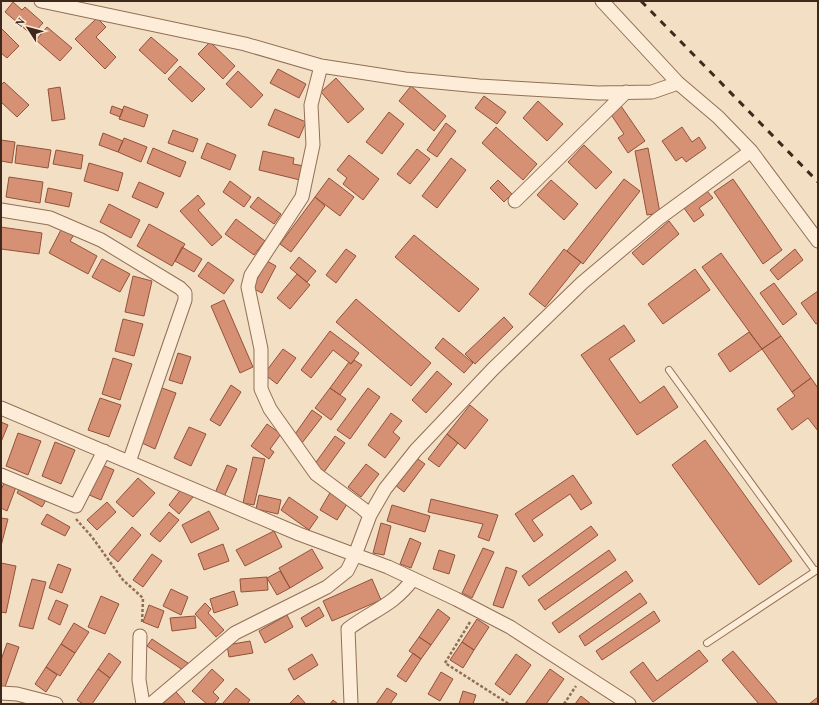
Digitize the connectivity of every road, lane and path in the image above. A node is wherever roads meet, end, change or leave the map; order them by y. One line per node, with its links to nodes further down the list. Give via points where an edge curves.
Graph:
1 (41, 1): 3 (street, via 245,44)
2 (602, 1): 4 (street)
3 (321, 66): 5 (street, via 405,79 479,86); 16 (street, via 311,105 313,145 302,197 251,275 248,287 261,350 261,390 270,409 316,474)
4 (678, 83): 5 (street, via 652,92); 6 (street, via 718,117)
5 (626, 92): 7 (street)
6 (751, 151): 9 (street); 16 (street, via 658,220 582,283 493,369 416,450 385,488)
7 (515, 201)
8 (1, 210): 13 (street, via 50,218 101,240 185,293 185,300)
9 (818, 241)
10 (669, 370): 18 (lane)
11 (1, 408): 12 (street)
12 (104, 451): 13 (street); 15 (street)
13 (129, 462): 17 (street)
14 (1, 475): 15 (street)
15 (76, 506): 21 (path, via 75,518 123,580 143,598)
16 (370, 515): 17 (street)
17 (355, 555): 19 (street); 27 (street, via 347,571 327,587 235,633)
18 (817, 570): 22 (lane)
19 (413, 579): 20 (street); 28 (street, via 404,592 388,605 348,629)
20 (478, 610): 23 (street); 29 (path, via 445,663)
21 (140, 636): 26 (street, via 139,680)
22 (707, 643)
23 (584, 674): 30 (path); 31 (street)
24 (1, 693): 25 (street, via 17,694)
25 (56, 704)
26 (143, 704)
27 (151, 704)
28 (351, 704)
29 (509, 704)
30 (564, 704)
31 (629, 704)

